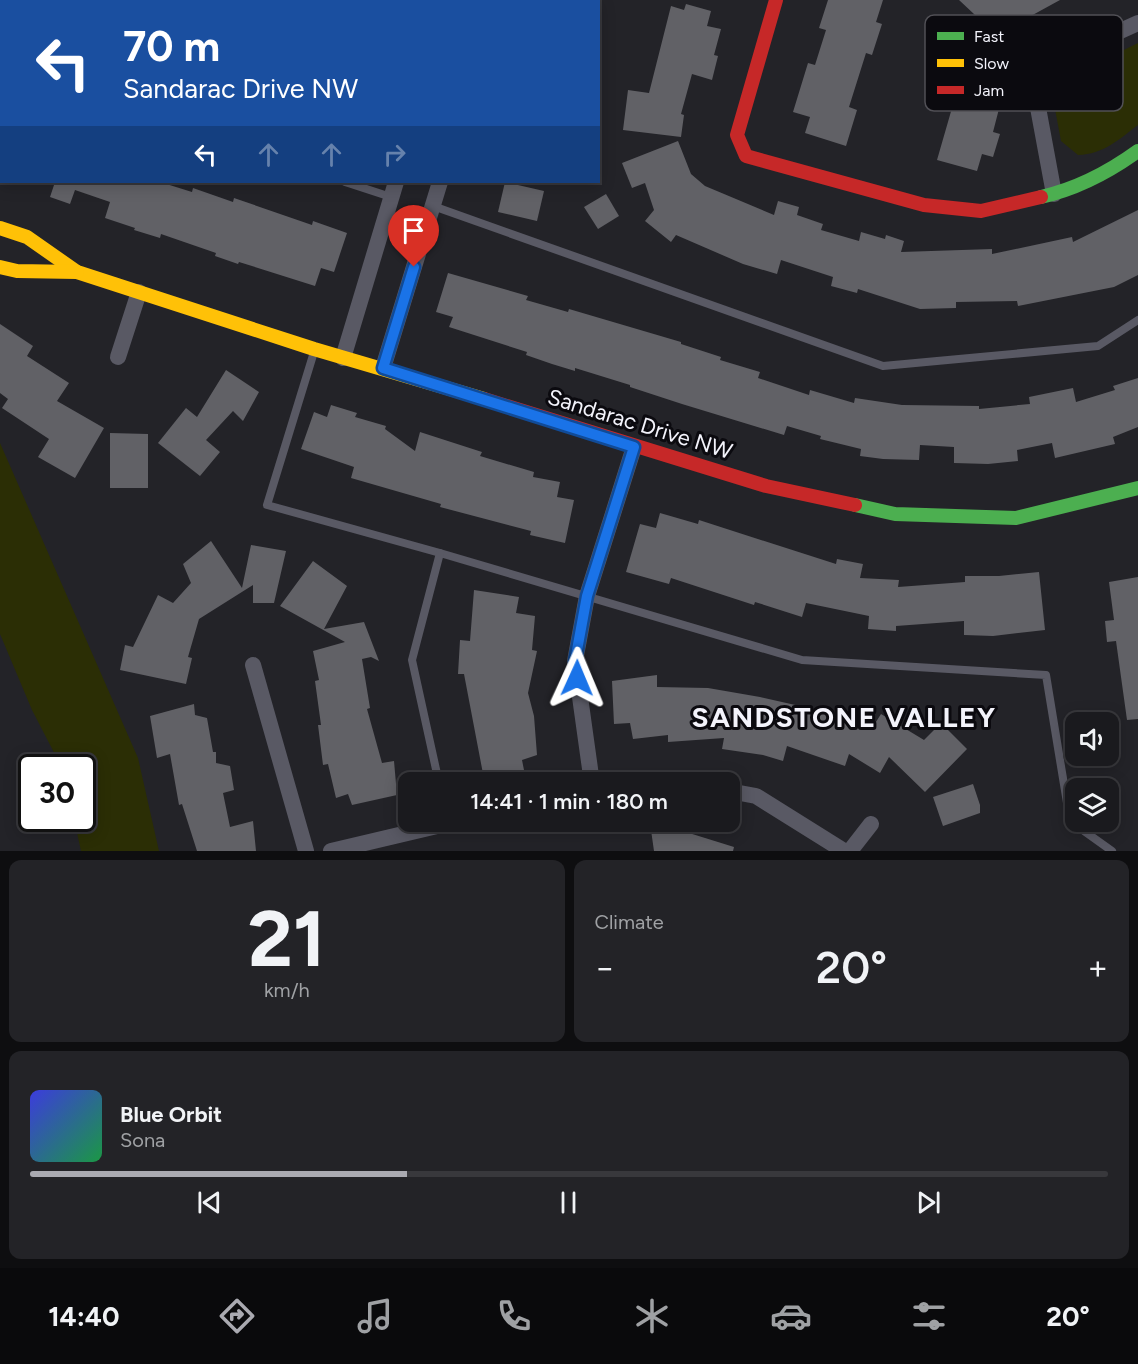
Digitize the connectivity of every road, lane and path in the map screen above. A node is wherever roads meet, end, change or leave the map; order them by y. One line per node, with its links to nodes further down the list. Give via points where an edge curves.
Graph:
1 (776, 0): 9 (street, via 737,135 746,156 924,205 981,211)
2 (1138, 22): 3 (street)
3 (1123, 29)
4 (1039, 111): 9 (street)
5 (1138, 151): 9 (street, via 1108,172)
6 (352, 183): 8 (lane)
7 (440, 183): 10 (street)
8 (393, 189): 18 (street)
9 (1054, 194)
10 (433, 206): 15 (lane, via 883,366 1098,346); 19 (street)
11 (0, 228): 13 (street, Sandarac Drive NW, via 27,237)
12 (0, 267): 13 (street, Sandarac Drive NW)
13 (77, 272): 14 (street, Sandarac Drive NW)
14 (139, 292): 16 (street, Sandarac Drive NW); 17 (street)
15 (1138, 320)
16 (314, 349): 18 (street, Sandarac Drive NW); 22 (lane, via 267,505)
17 (118, 357)
18 (343, 358): 19 (street, Sandarac Drive NW)
19 (383, 368): 20 (street, Sandarac Drive NW)
20 (634, 447): 21 (street, Sandarac Drive NW, via 766,486 895,514 1016,518); 23 (street)
21 (1138, 488)
22 (440, 553): 23 (lane); 25 (lane, via 412,660)
23 (587, 596): 26 (street, via 575,661); 34 (lane, via 802,660 1046,675 1070,821)
24 (253, 665): 30 (street)
25 (437, 772)
26 (590, 772)
27 (740, 793): 32 (street, via 756,796)
28 (871, 824): 33 (street)
29 (409, 832): 31 (street)
30 (306, 851)
31 (332, 851)
32 (843, 851)
33 (850, 851)
34 (1112, 851)

